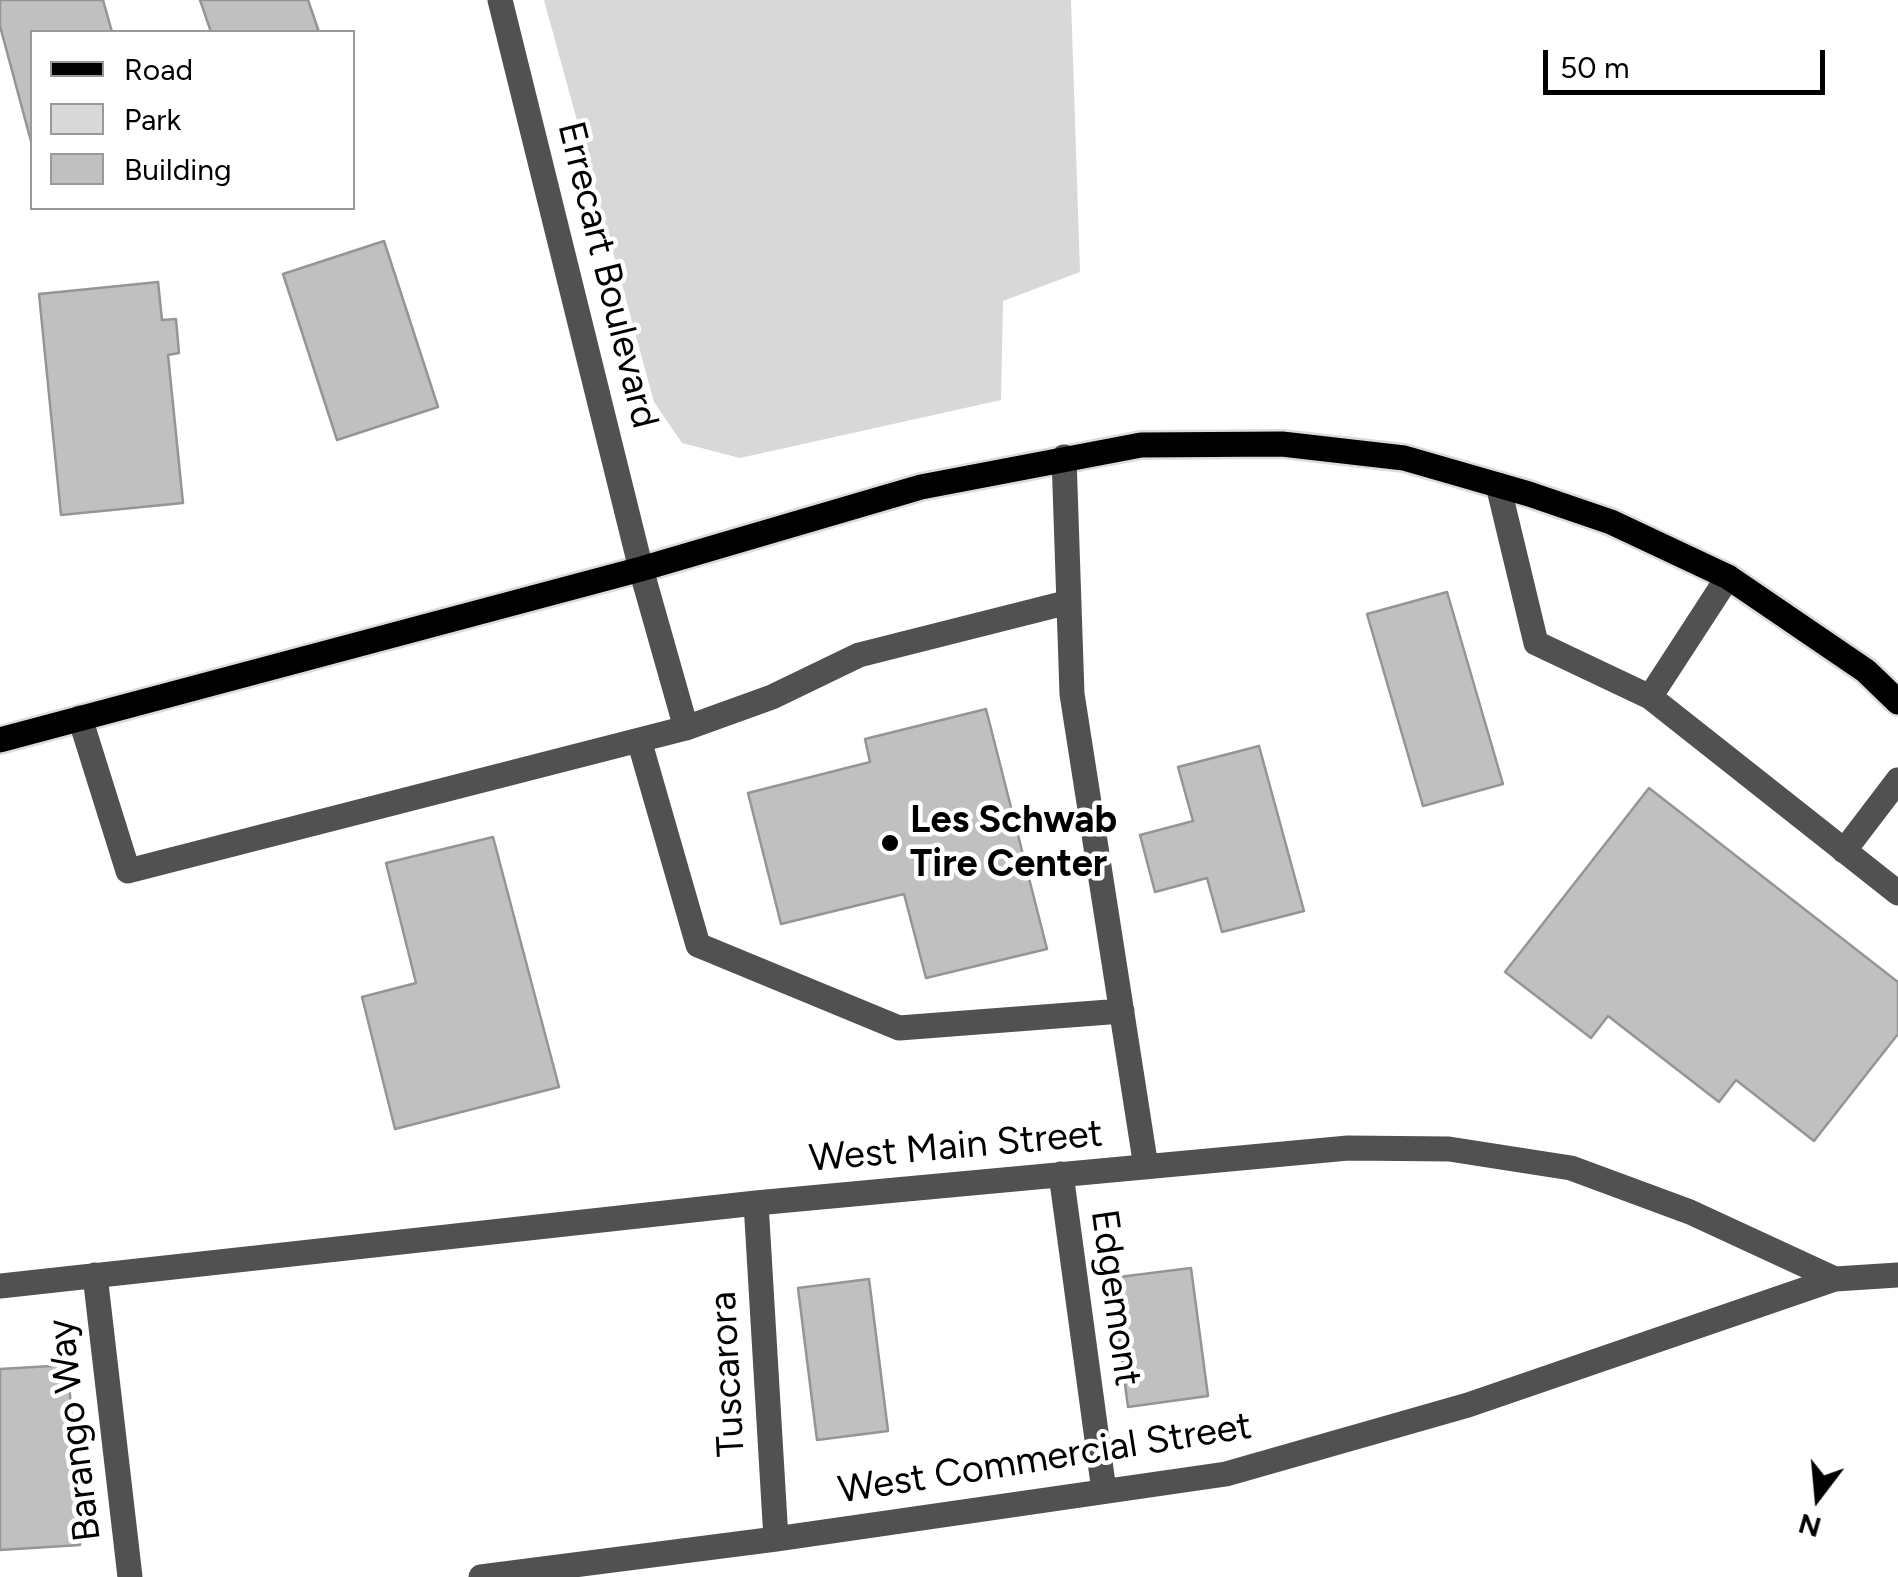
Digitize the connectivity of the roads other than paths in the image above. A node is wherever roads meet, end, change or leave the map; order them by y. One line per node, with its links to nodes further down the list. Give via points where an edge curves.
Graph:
1 (500, 0): 4 (street, Errecart Boulevard)
2 (1064, 457): 3 (main road, via 1142,445 1282,444 1404,458); 4 (main road, via 921,487); 6 (street)
3 (1498, 485): 5 (main road, via 1611,522); 7 (street, via 1536,643)
4 (640, 569): 9 (main road); 10 (street, Errecart Boulevard)
5 (1728, 577): 7 (street); 8 (main road, via 1866,670)
6 (1069, 602): 10 (street, via 859,655); 16 (street, via 1072,694)
7 (1650, 696): 14 (street)
8 (1898, 702)
9 (80, 718): 11 (main road); 12 (street, via 128,871)
10 (686, 728): 12 (street)
11 (0, 740)
12 (639, 740): 16 (street, via 698,945 899,1028)
13 (1898, 780): 14 (street)
14 (1844, 851): 15 (street)
15 (1898, 893)
16 (1122, 1011): 17 (street)
17 (1146, 1166): 18 (street, West Main Street); 22 (street, West Main Street, via 1348,1148 1449,1150 1571,1168 1690,1212)
18 (1060, 1174): 19 (street, West Main Street); 24 (street, Edgemont)
19 (756, 1203): 20 (street, West Main Street); 25 (street, Tuscarora)
20 (95, 1275): 23 (street, West Main Street); 26 (street, Barango Way)
21 (1898, 1275): 22 (street, West Main Street)
22 (1835, 1279): 24 (street, West Commercial Street, via 1468,1405 1226,1474)
23 (0, 1286)
24 (1104, 1492): 25 (street, West Commercial Street)
25 (776, 1540): 27 (street, West Commercial Street)
26 (130, 1577)
27 (481, 1577)

